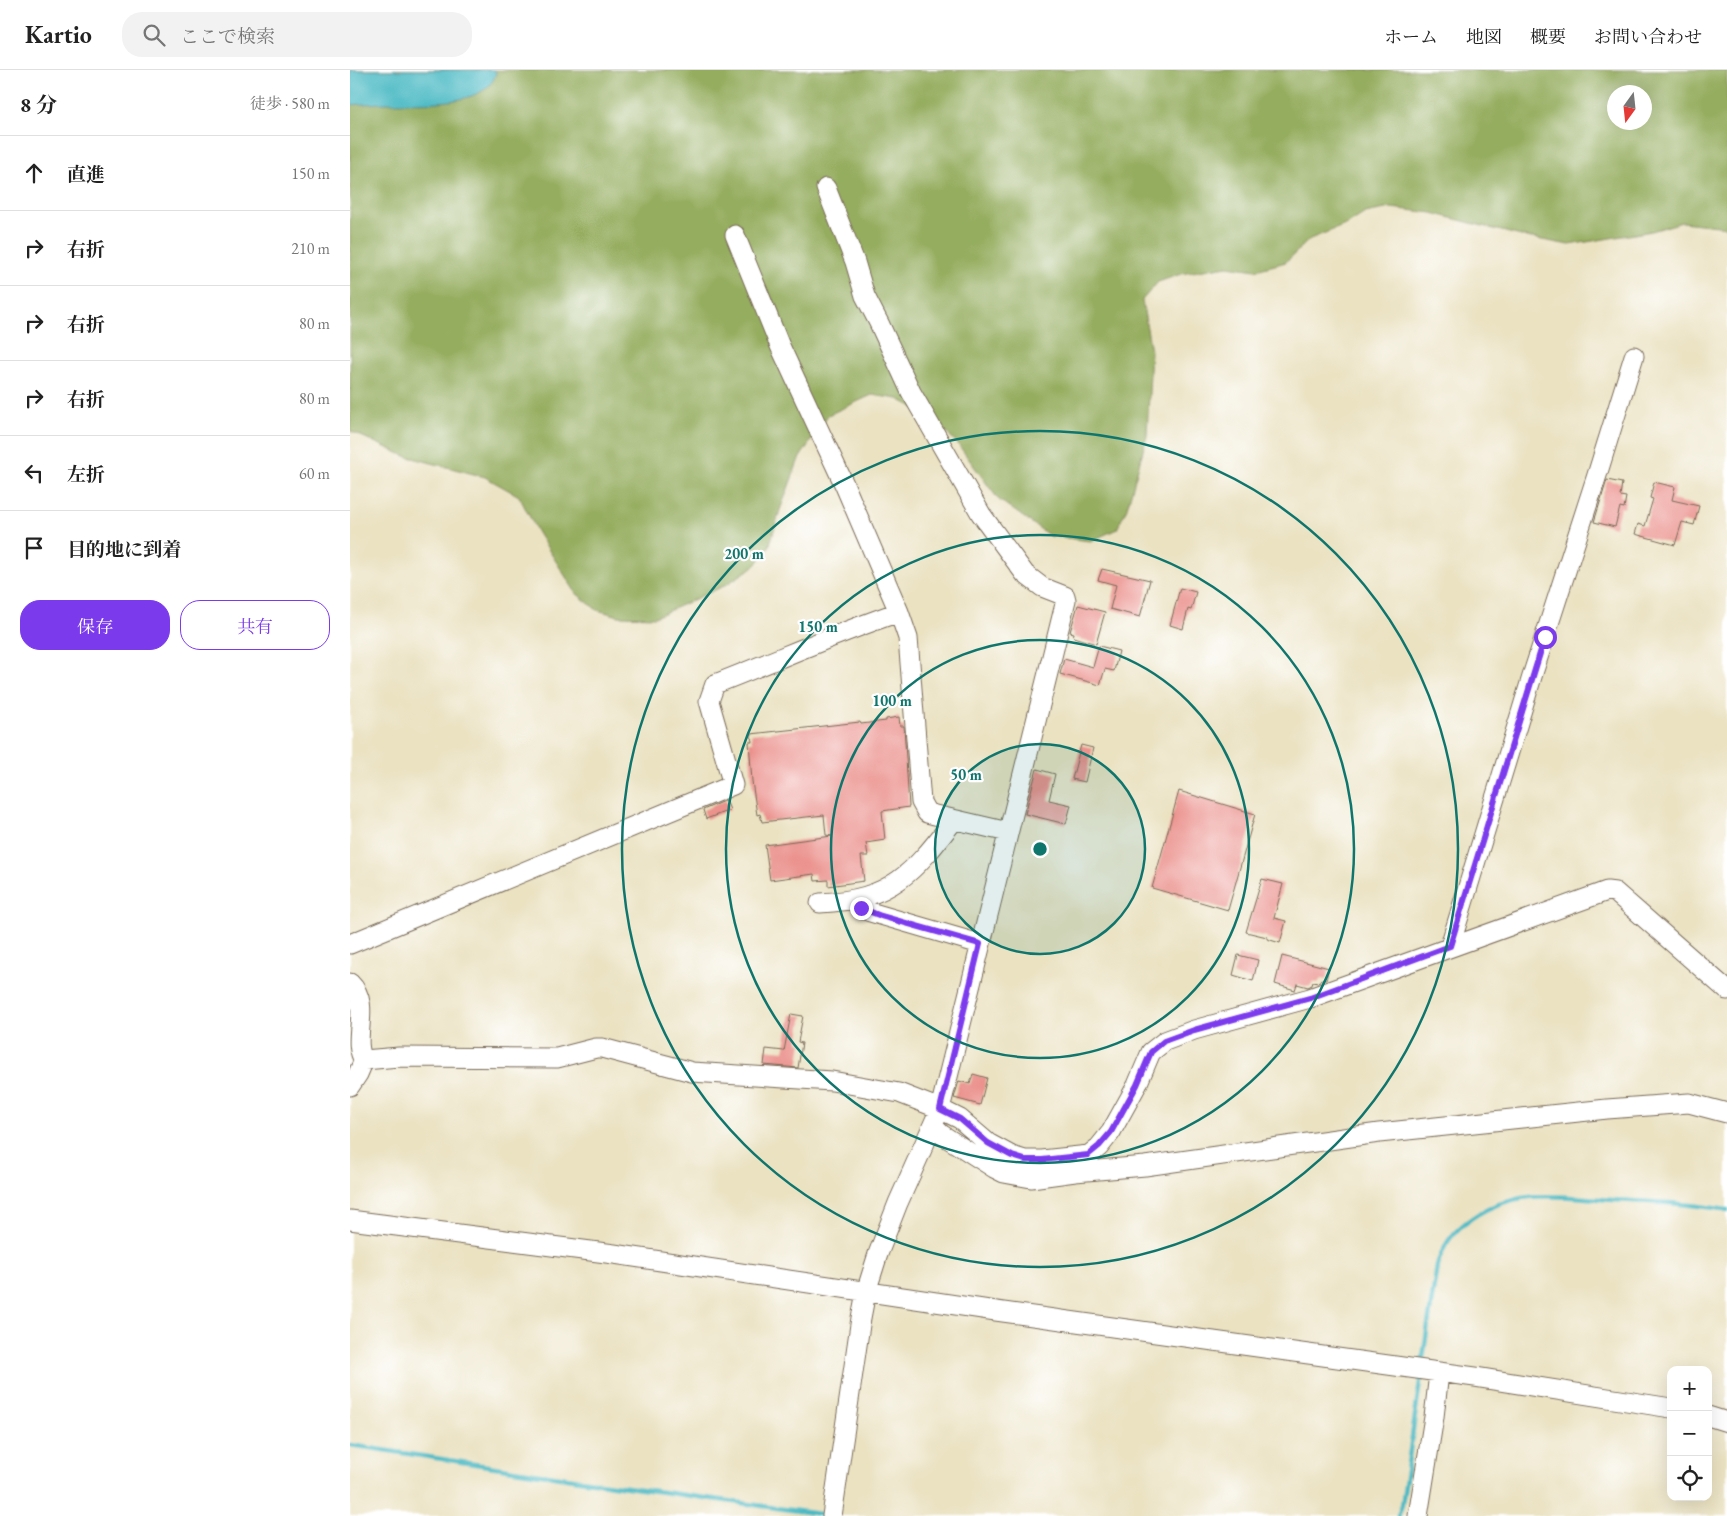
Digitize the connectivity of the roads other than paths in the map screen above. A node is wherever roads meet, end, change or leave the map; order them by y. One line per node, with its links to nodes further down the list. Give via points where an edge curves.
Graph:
1 (826, 188): 6 (street, via 865,296 911,392 981,514 1025,574 1042,588 1066,598)
2 (735, 235): 4 (street, via 780,346)
3 (1634, 356): 11 (street)
4 (899, 612): 5 (street, via 910,647 921,802 927,813); 9 (street, via 715,684 709,701 733,785)
5 (954, 820): 6 (street); 7 (street, via 907,875 890,887)
6 (1008, 832): 10 (street)
7 (854, 900): 8 (street); 10 (street, via 870,912)
8 (820, 903)
9 (350, 944)
10 (980, 944): 17 (street)
11 (1450, 946): 13 (street, via 1611,891); 17 (street, via 1310,998 1164,1041 1151,1052 1111,1132 1088,1155 1025,1160 988,1143 960,1119)
12 (350, 983): 14 (street, via 360,1003)
13 (1727, 990)
14 (358, 1053): 15 (street, via 358,1074); 17 (street, via 400,1058 557,1058 602,1048 692,1072 832,1081 899,1093)
15 (350, 1086)
16 (1727, 1112): 17 (street, via 1689,1103 1607,1109 1379,1133 1145,1166 1031,1178 1004,1173 941,1134)
17 (936, 1117): 19 (street, via 898,1204)
18 (350, 1220): 19 (street, via 614,1254)
19 (866, 1292): 20 (street); 24 (street)
20 (1439, 1373): 21 (street); 25 (street)
21 (1667, 1407)
22 (1712, 1417): 23 (street)
23 (1727, 1422)
24 (832, 1516)
25 (1418, 1516)

